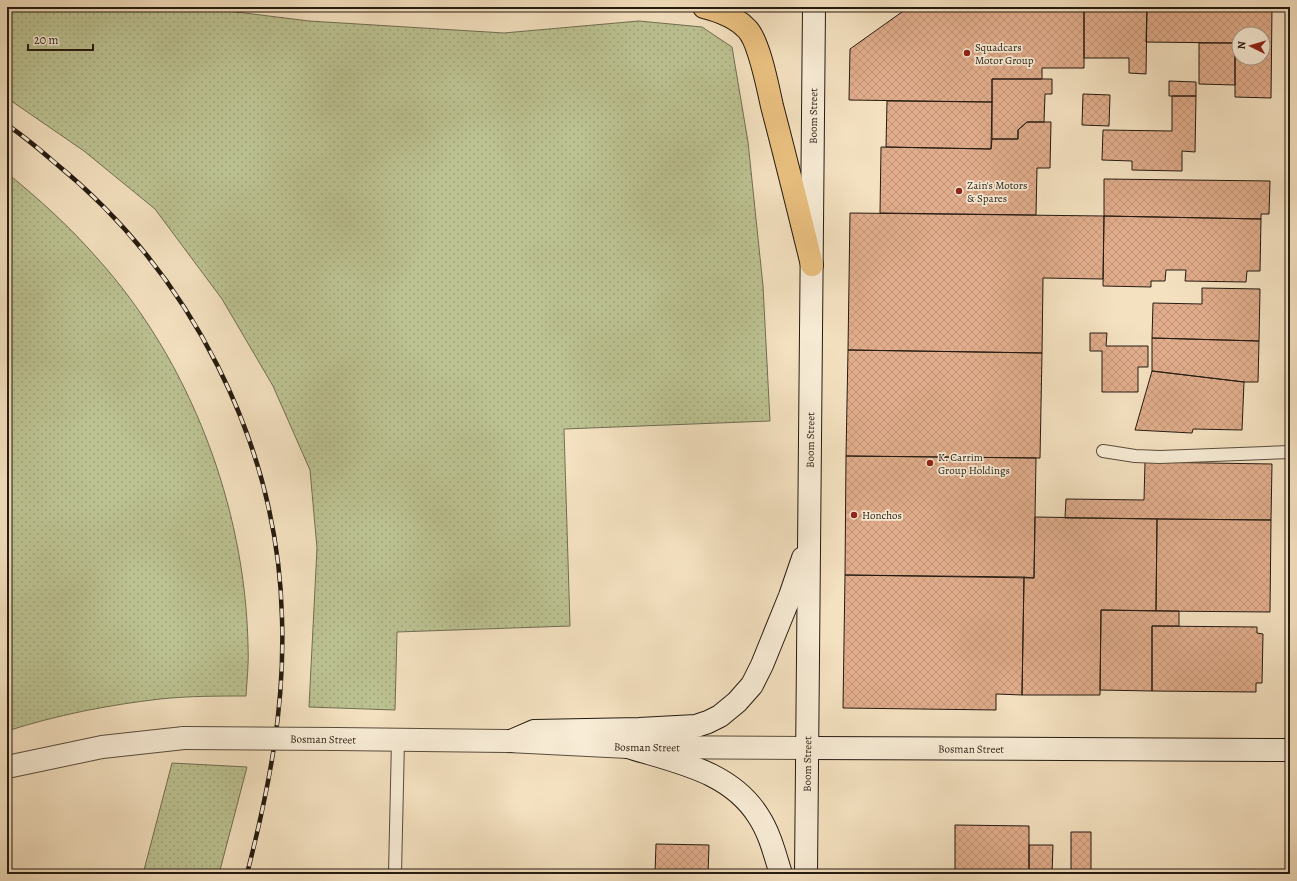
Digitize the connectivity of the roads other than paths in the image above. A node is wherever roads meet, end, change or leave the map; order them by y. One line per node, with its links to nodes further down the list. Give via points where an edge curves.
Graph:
1 (704, 7): 3 (main road, via 724,13 747,28 757,47)
2 (814, 7): 3 (main road, Boom Street)
3 (812, 265): 6 (main road, Boom Street)
4 (1103, 451): 5 (lane, via 1160,457)
5 (1290, 452)
6 (810, 540): 8 (main road, via 790,596 752,685 720,716 696,726 534,731); 10 (main road, Boom Street)
7 (398, 740): 8 (main road, Bosman Street); 12 (main road, Bosman Street, bridge, via 184,738 102,747); 13 (lane)
8 (511, 742): 9 (main road, Bosman Street)
9 (628, 747): 10 (main road, Bosman Street); 14 (main road, via 699,769 732,786 759,817 770,839)
10 (808, 748): 11 (main road, Bosman Street); 15 (main road, Boom Street)
11 (1290, 750)
12 (7, 767)
13 (395, 874)
14 (781, 874)
15 (806, 874)

